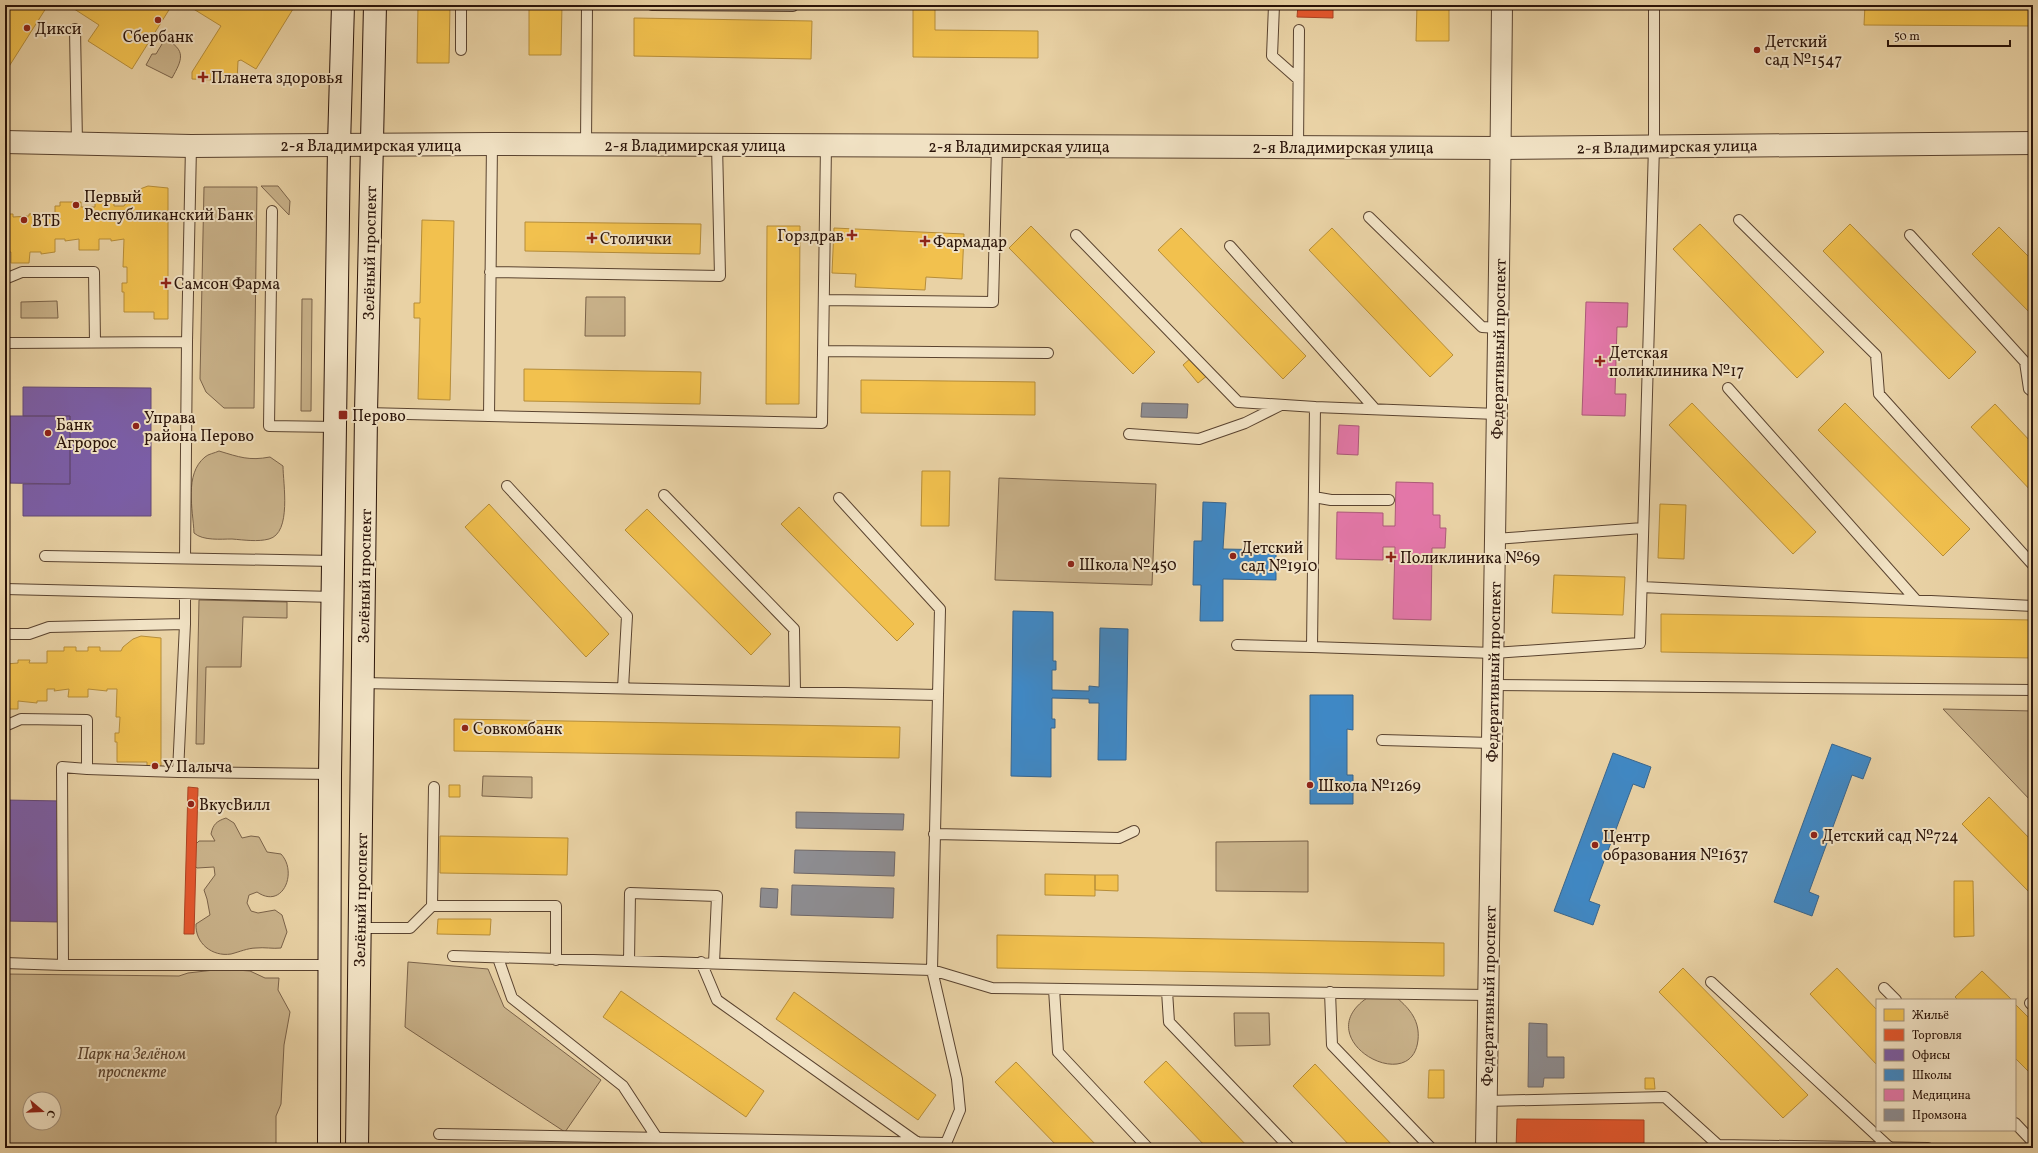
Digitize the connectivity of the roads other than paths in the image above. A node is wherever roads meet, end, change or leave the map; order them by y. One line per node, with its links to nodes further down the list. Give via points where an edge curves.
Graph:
1 (343, 5): 19 (main road, Зелёный проспект)
2 (374, 5): 17 (main road, Зелёный проспект)
3 (461, 5): 12 (lane)
4 (587, 5): 20 (lane)
5 (652, 5): 9 (lane)
6 (1274, 5): 13 (lane, via 1272,56)
7 (1502, 5): 27 (street, Федеративный проспект)
8 (1654, 5): 25 (lane)
9 (793, 6)
10 (75, 29): 16 (lane)
11 (1299, 30): 13 (lane)
12 (461, 50)
13 (1298, 79): 26 (lane)
14 (5, 142): 16 (main road, 2-я Владимирская улица)
15 (2033, 143): 25 (main road, 2-я Владимирская улица)
16 (77, 144): 23 (main road, 2-я Владимирская улица)
17 (371, 144): 18 (main road, 2-я Владимирская улица); 19 (main road, 2-я Владимирская улица); 48 (main road, Зелёный проспект)
18 (492, 144): 20 (main road, 2-я Владимирская улица); 34 (lane)
19 (339, 145): 23 (main road, 2-я Владимирская улица); 51 (main road, Зелёный проспект)
20 (586, 145): 21 (main road, 2-я Владимирская улица)
21 (717, 145): 22 (main road, 2-я Владимирская улица); 34 (lane, via 720,276)
22 (826, 145): 24 (main road, 2-я Владимирская улица); 36 (lane)
23 (191, 146): 39 (lane)
24 (996, 146): 26 (main road, 2-я Владимирская улица); 36 (lane, via 993,302)
25 (1654, 146): 27 (main road, 2-я Владимирская улица); 58 (lane)
26 (1298, 147): 27 (main road, 2-я Владимирская улица)
27 (1500, 148): 37 (street, Федеративный проспект)
28 (272, 211): 51 (lane, via 269,426)
29 (1369, 217): 37 (lane, via 1482,326)
30 (1739, 220): 63 (lane, via 1876,355 1879,394)
31 (1076, 235): 45 (lane, via 1238,402)
32 (1910, 235): 44 (lane, via 2025,362 2029,389)
33 (1230, 246): 47 (lane)
34 (490, 272): 50 (lane)
35 (5, 279): 38 (lane, via 22,272 94,272)
36 (824, 300): 41 (lane)
37 (1498, 328): 49 (street, Федеративный проспект)
38 (95, 342): 39 (lane); 40 (lane)
39 (187, 342): 61 (lane)
40 (5, 343)
41 (823, 351): 42 (lane); 50 (lane, via 822,423)
42 (1048, 353)
43 (1728, 388): 68 (lane)
44 (2033, 392)
45 (1281, 405): 46 (lane); 52 (lane, via 1245,423 1199,438)
46 (1315, 407): 47 (lane); 55 (lane)
47 (1375, 409): 49 (lane)
48 (366, 413): 50 (lane); 75 (main road, Зелёный проспект)
49 (1497, 414): 59 (street, Федеративный проспект)
50 (490, 416)
51 (336, 427): 62 (main road, Зелёный проспект)
52 (1129, 434)
53 (507, 486): 77 (lane, via 628,616)
54 (664, 495): 79 (lane, via 794,629)
55 (1314, 497): 57 (lane, via 1330,500); 73 (lane)
56 (839, 498): 80 (lane, via 940,609)
57 (1389, 500)
58 (1643, 528): 59 (lane); 64 (lane)
59 (1495, 539): 74 (street, Федеративный проспект)
60 (45, 556): 61 (lane)
61 (185, 558): 62 (lane)
62 (334, 561): 67 (main road, Зелёный проспект)
63 (2033, 566)
64 (1642, 587): 68 (lane); 74 (lane, via 1640,643)
65 (5, 589): 66 (lane)
66 (185, 594): 67 (lane); 70 (lane)
67 (334, 597): 86 (main road, Зелёный проспект)
68 (1916, 600): 69 (lane)
69 (2033, 606)
70 (185, 624): 71 (lane, via 48,627 30,634); 85 (lane)
71 (5, 634)
72 (1237, 645): 73 (lane)
73 (1312, 647): 74 (lane)
74 (1494, 653): 76 (street, Федеративный проспект)
75 (362, 683): 77 (lane); 91 (main road, Зелёный проспект)
76 (1493, 685): 78 (lane); 83 (street, Федеративный проспект)
77 (623, 688): 79 (lane)
78 (2033, 690)
79 (794, 692): 80 (lane)
80 (938, 695): 89 (lane)
81 (5, 726): 84 (lane, via 21,719 87,720)
82 (1382, 740): 83 (lane)
83 (1492, 743): 107 (street, Федеративный проспект)
84 (87, 769): 85 (lane); 99 (lane, via 62,767)
85 (178, 772): 86 (lane)
86 (330, 774): 100 (main road, Зелёный проспект)
87 (434, 787): 90 (lane)
88 (1134, 831): 89 (lane, via 1119,838)
89 (934, 834): 101 (lane)
90 (432, 906): 91 (lane, via 410,928); 94 (lane, via 556,906)
91 (360, 928): 118 (main road, Зелёный проспект)
92 (453, 956): 93 (lane)
93 (498, 958): 94 (lane); 112 (lane, via 512,998 623,1086)
94 (556, 960): 95 (lane)
95 (629, 961): 96 (lane); 98 (lane, via 630,893 717,896)
96 (701, 962): 98 (lane); 114 (lane, via 717,1000)
97 (5, 963): 99 (lane)
98 (714, 963): 101 (lane)
99 (63, 965): 100 (lane)
100 (328, 965): 117 (main road, Зелёный проспект)
101 (932, 970): 104 (lane, via 992,988); 115 (lane, via 958,1080 960,1110)
102 (1711, 982): 116 (lane)
103 (1884, 988): 108 (lane)
104 (1054, 989): 105 (lane); 119 (lane, via 1058,1052)
105 (1167, 991): 106 (lane); 120 (lane, via 1169,1022)
106 (1330, 992): 107 (lane); 121 (lane, via 1332,1045)
107 (1488, 995): 109 (street, Федеративный проспект)
108 (1895, 999)
109 (1486, 1101): 116 (lane, via 1665,1097 1718,1145); 122 (street, Федеративный проспект)
110 (2016, 1124): 113 (lane)
111 (438, 1134): 112 (lane)
112 (657, 1138): 114 (lane)
113 (2033, 1142)
114 (918, 1143): 115 (lane)
115 (945, 1146)
116 (1889, 1147): 123 (lane)
117 (329, 1148)
118 (357, 1148)
119 (1148, 1148)
120 (1290, 1148)
121 (1431, 1148)
122 (1486, 1148)
123 (1928, 1148)

